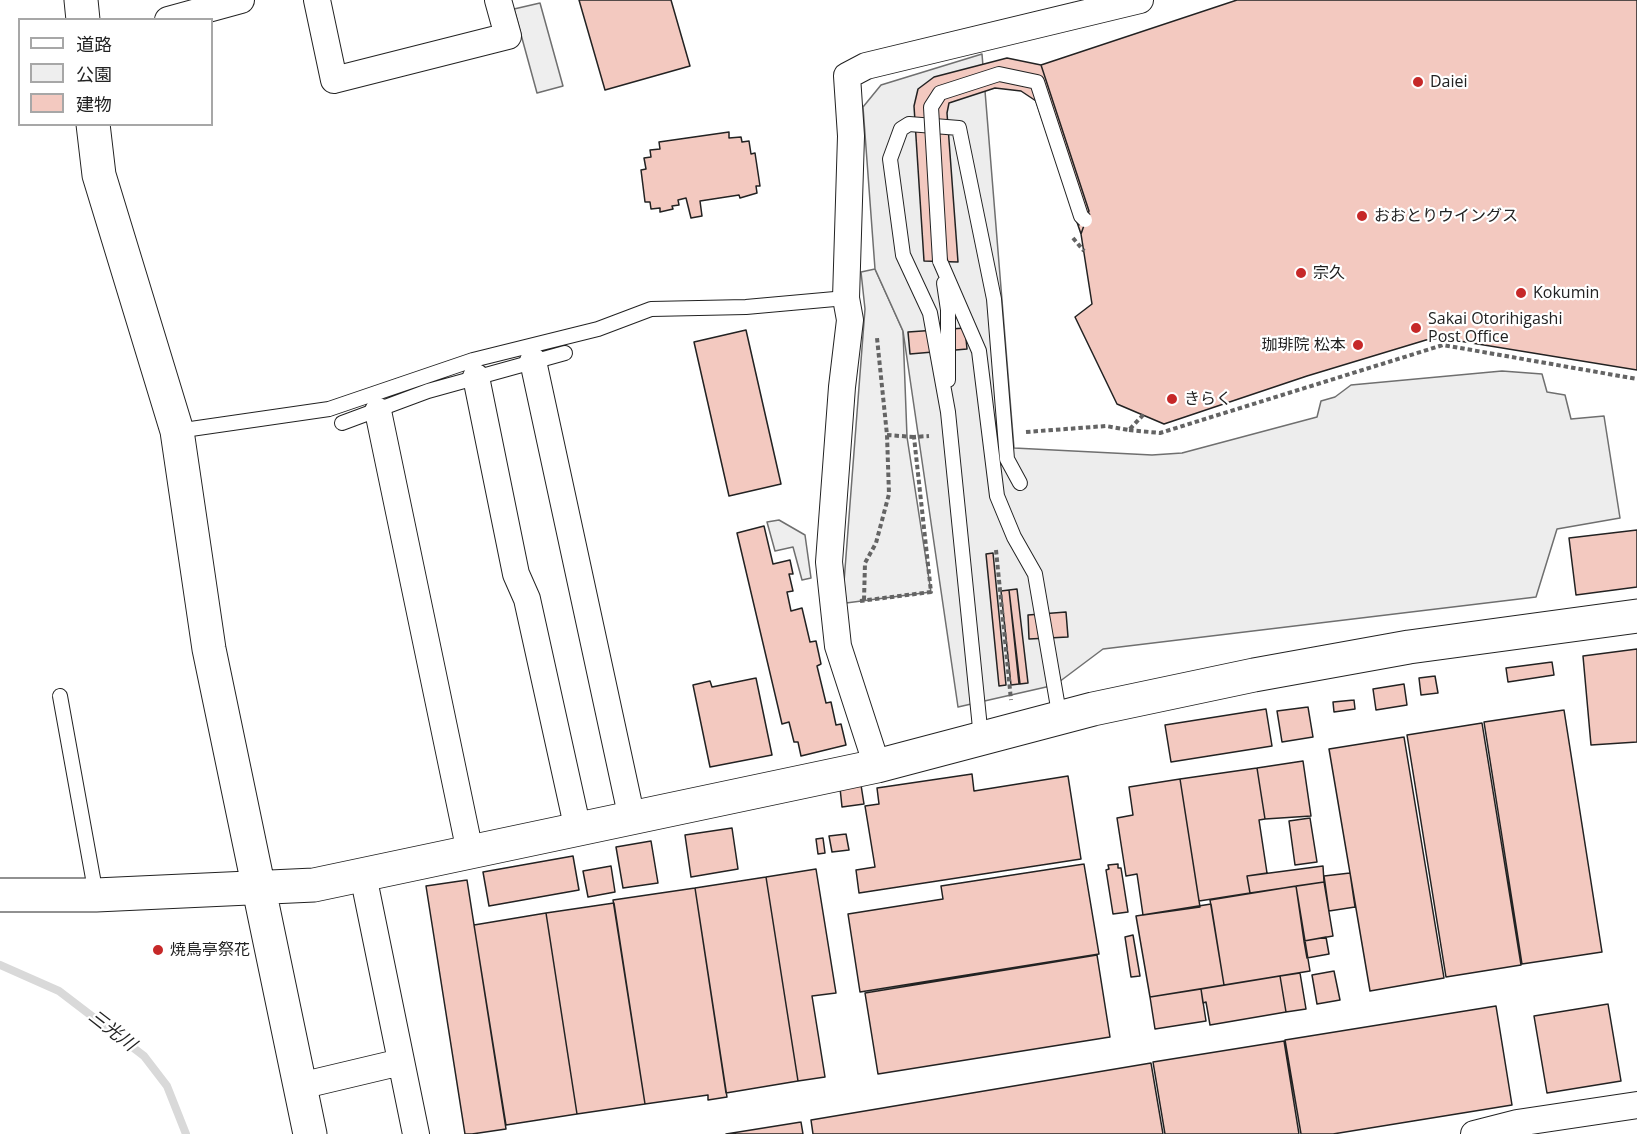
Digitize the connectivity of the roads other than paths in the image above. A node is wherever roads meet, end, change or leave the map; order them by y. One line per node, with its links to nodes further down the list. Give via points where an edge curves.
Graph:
1 (81, 0): 6 (street)
2 (240, 0): 7 (street)
3 (317, 0): 4 (street, via 334,80 508,36)
4 (498, 0)
5 (1140, 0): 11 (street, via 866,66 847,76 851,136)
6 (83, 18)
7 (175, 18)
8 (93, 126): 18 (street, via 99,175)
9 (1085, 220): 10 (lane, bridge, via 1037,82 999,74 940,93 931,107)
10 (940, 261): 16 (lane, via 948,310); 22 (lane, via 979,351 997,496 1035,574)
11 (846, 298): 18 (lane, via 746,307 651,309 598,329 473,360 329,409); 24 (street, via 850,320 829,562 838,646)
12 (565, 353): 13 (lane)
13 (533, 361): 14 (lane); 25 (street)
14 (476, 377): 15 (lane); 26 (street, via 516,574 528,599)
15 (378, 411): 17 (lane); 27 (street)
16 (948, 412): 19 (lane, via 930,313 903,255 890,159 901,129 909,124 959,128 994,299 1007,459); 23 (lane)
17 (342, 423)
18 (177, 431): 29 (street, via 209,649)
19 (1020, 483)
20 (1637, 616): 22 (street, via 1409,647 1254,675)
21 (60, 696): 31 (lane)
22 (1060, 719): 23 (street)
23 (982, 740): 24 (street)
24 (877, 766): 25 (street)
25 (632, 819): 26 (street)
26 (578, 830): 27 (street)
27 (470, 852): 28 (street)
28 (363, 875): 29 (street); 32 (street)
29 (258, 890): 31 (street); 33 (street)
30 (0, 895): 31 (street)
31 (96, 895)
32 (401, 1062): 33 (street); 37 (street)
33 (300, 1086): 36 (street)
34 (1637, 1106): 35 (street)
35 (1559, 1125): 38 (street, via 1517,1123)
36 (310, 1134)
37 (416, 1134)
38 (1474, 1134)

